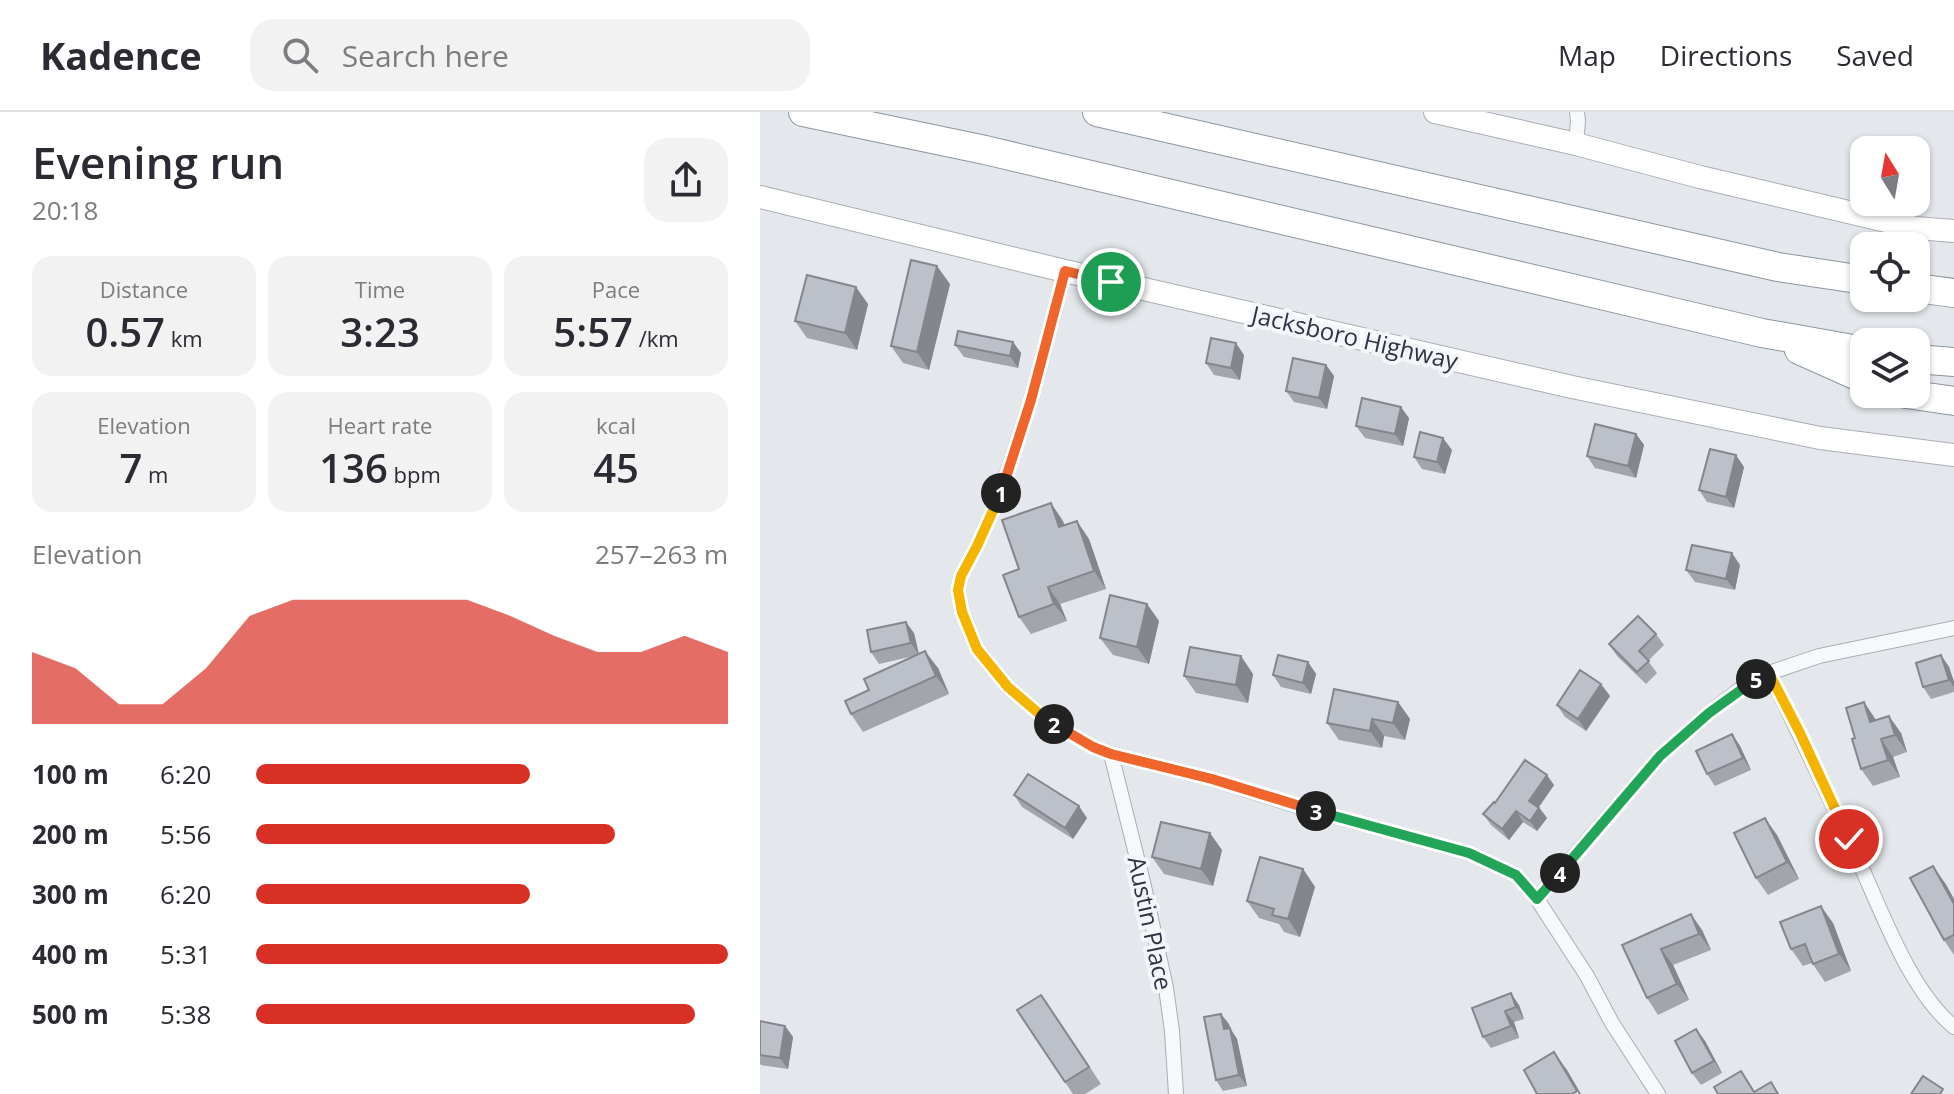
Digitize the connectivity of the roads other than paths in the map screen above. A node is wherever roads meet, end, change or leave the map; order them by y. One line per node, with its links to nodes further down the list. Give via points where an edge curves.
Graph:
1 (803, 112): 12 (highway)
2 (1097, 112): 9 (highway, via 1778,267)
3 (1435, 112): 5 (main road)
4 (1577, 112): 5 (street)
5 (1576, 144): 7 (main road, via 1916,228)
6 (760, 197): 8 (main road, Jacksboro Highway)
7 (1954, 231)
8 (1065, 271): 19 (main road, Jacksboro Highway, via 1572,387 1820,438); 22 (street, via 1000,495 958,590 977,649 1008,687 1043,717)
9 (1850, 278)
10 (1930, 290): 11 (highway)
11 (1954, 293)
12 (1762, 333): 13 (highway); 16 (highway)
13 (1850, 349)
14 (1930, 360): 15 (highway)
15 (1954, 362)
16 (1850, 373)
17 (1930, 398): 18 (highway)
18 (1954, 401)
19 (1954, 455)
20 (1954, 628): 21 (street, via 1819,656)
21 (1769, 673): 23 (street, via 1709,713 1660,756); 24 (street, via 1897,945 1924,995)
22 (1111, 754): 23 (street, via 1469,853 1516,875); 25 (street, Austin Place, via 1166,988)
23 (1537, 899): 26 (street)
24 (1954, 1027)
25 (1176, 1094)
26 (1658, 1094)

